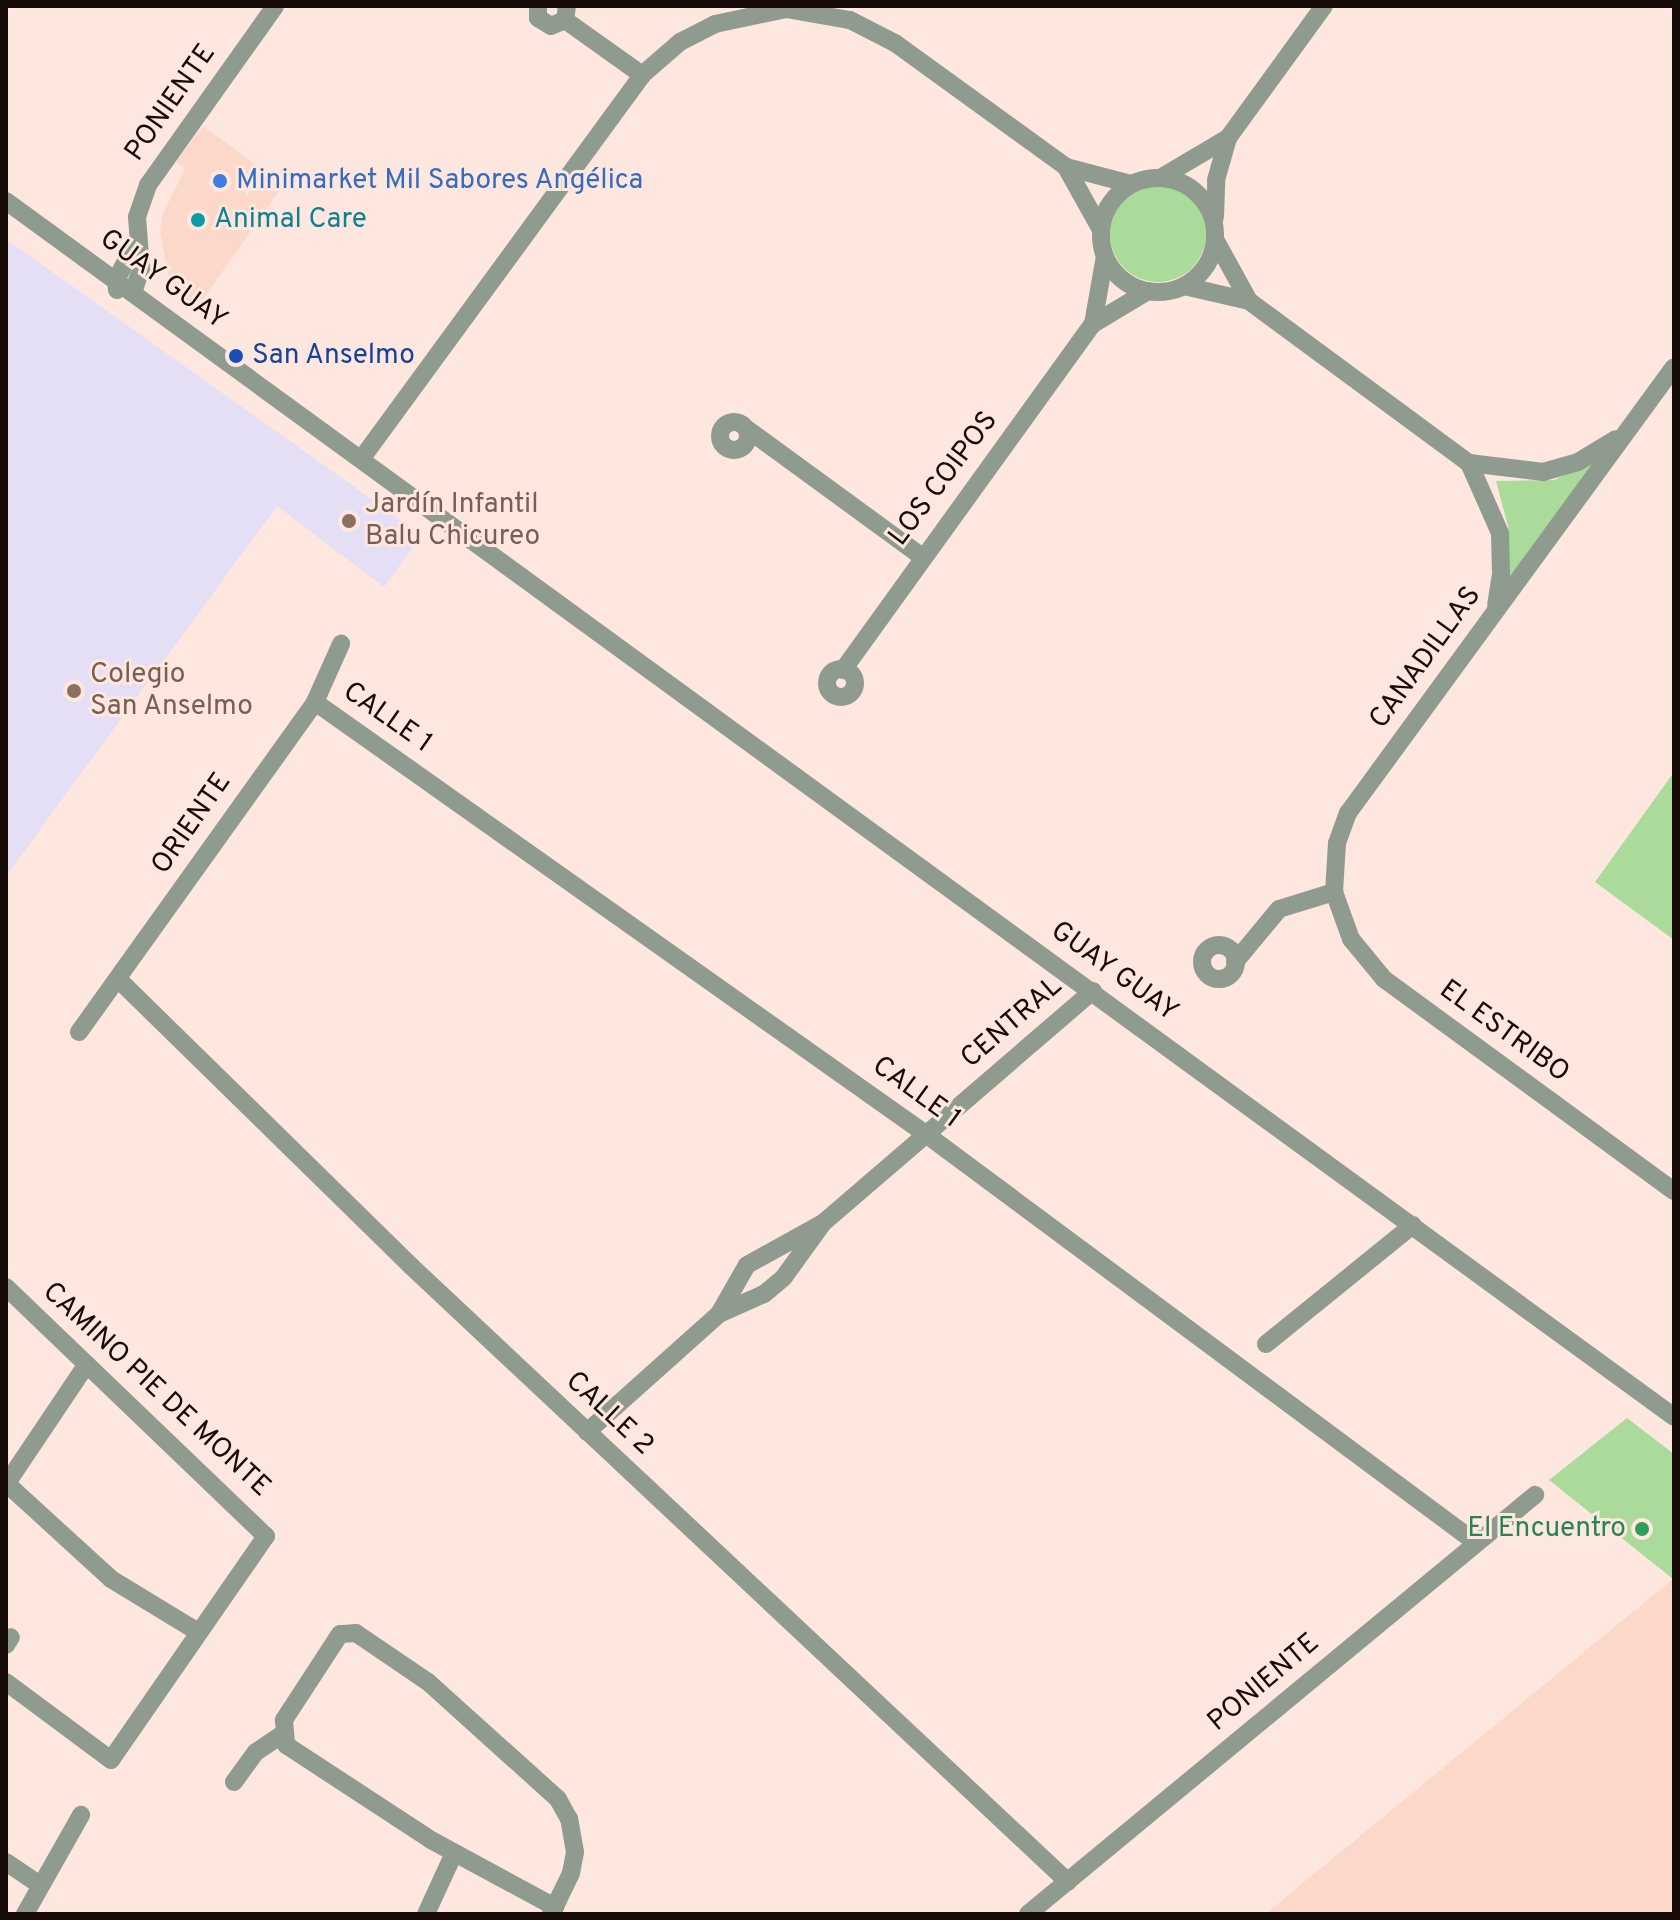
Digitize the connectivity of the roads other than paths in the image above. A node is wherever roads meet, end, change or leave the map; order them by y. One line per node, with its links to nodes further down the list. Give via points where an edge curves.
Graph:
1 (275, 6): 17 (street, PONIENTE, via 154,174 140,207)
2 (538, 6): 4 (street, via 546,25)
3 (1324, 6): 6 (street)
4 (566, 13): 5 (street)
5 (642, 75): 7 (street, via 680,42 733,18 786,9 829,14 880,33); 25 (street)
6 (1228, 138): 8 (street); 14 (street, via 1216,180)
7 (1066, 167): 9 (street); 13 (street)
8 (1162, 177): 9 (street); 14 (street, via 1196,191)
9 (1131, 184): 13 (street, via 1112,201)
10 (6, 201): 12 (street, GUAY GUAY)
11 (6, 216): 12 (street, GUAY GUAY)
12 (28, 224): 17 (street, GUAY GUAY)
13 (1101, 230): 15 (street)
14 (1215, 233): 16 (street, via 1205,268); 19 (street)
15 (1105, 256): 18 (street, via 1122,279); 20 (street, LOS COIPOS)
16 (1184, 286): 18 (street); 19 (street)
17 (122, 290): 22 (street, GUAY GUAY)
18 (1148, 291): 20 (street, LOS COIPOS)
19 (1249, 301): 26 (street)
20 (1093, 324): 27 (street, LOS COIPOS)
21 (1674, 367): 24 (street, CANADILLAS)
22 (281, 407): 25 (street, GUAY GUAY); 28 (street, GUAY GUAY, via 454,537)
23 (747, 429): 27 (street)
24 (1625, 434): 26 (street, via 1554,470 1517,472); 29 (street, CANADILLAS)
25 (362, 458): 28 (street, GUAY GUAY)
26 (1469, 463): 29 (street, via 1500,533 1501,574)
27 (921, 556): 31 (street, LOS COIPOS)
28 (520, 573): 36 (street, GUAY GUAY)
29 (1494, 612): 33 (street, CANADILLAS, via 1348,813 1337,843)
30 (341, 644): 32 (street, ORIENTE)
31 (843, 670)
32 (315, 702): 35 (street, ORIENTE, via 304,710); 38 (street, CALLE 1)
33 (1334, 892): 34 (street, via 1279,909); 39 (street, EL ESTRIBO, via 1351,939 1384,979)
34 (1235, 962)
35 (119, 980): 37 (street, ORIENTE); 47 (street, CALLE 2)
36 (1093, 991): 38 (street, CENTRAL); 41 (street, GUAY GUAY)
37 (79, 1032)
38 (927, 1135): 40 (street, CENTRAL); 50 (street, CALLE 1)
39 (1674, 1191)
40 (823, 1223): 43 (street, CENTRAL, via 784,1277 764,1294); 43 (street, CENTRAL, via 747,1265)
41 (1413, 1225): 44 (street); 46 (street, GUAY GUAY)
42 (6, 1287): 45 (street, CAMINO PIE DE MONTE)
43 (719, 1314): 47 (street, CENTRAL)
44 (1266, 1344)
45 (87, 1364): 48 (street); 51 (street, CAMINO PIE DE MONTE, via 266,1536)
46 (1674, 1417)
47 (587, 1432): 58 (street, CALLE 2)
48 (6, 1483): 51 (street, via 111,1579)
49 (1535, 1495): 50 (street, PONIENTE)
50 (1475, 1542): 58 (street, PONIENTE)
51 (198, 1632): 52 (street, via 111,1760)
52 (6, 1682)
53 (281, 1735): 54 (street, via 256,1752); 56 (street, via 290,1749); 60 (street, via 284,1720 336,1637 356,1633 459,1706 558,1799 573,1829 575,1852)
54 (234, 1782)
55 (81, 1815): 59 (street)
56 (454, 1853): 60 (street); 62 (street)
57 (6, 1862): 59 (street)
58 (1068, 1882): 63 (street, PONIENTE)
59 (40, 1885): 61 (street)
60 (553, 1911)
61 (25, 1914)
62 (426, 1914)
63 (1028, 1914)

